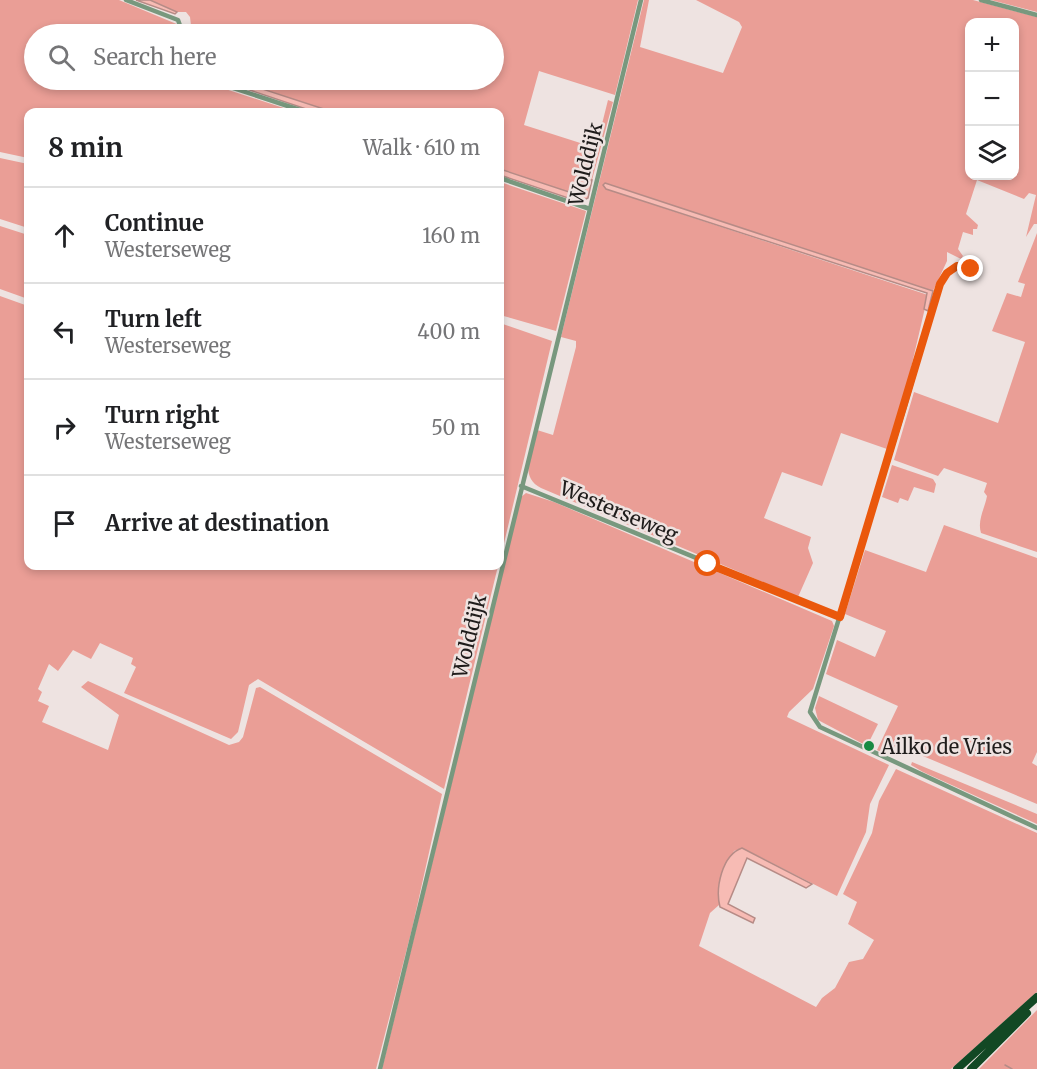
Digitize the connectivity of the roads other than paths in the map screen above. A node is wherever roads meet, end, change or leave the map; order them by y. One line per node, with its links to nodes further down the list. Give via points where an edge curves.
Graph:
1 (126, 0): 5 (street, via 178,20)
2 (641, 0): 9 (street, Wolddijk)
3 (981, 0): 4 (street)
4 (1037, 15)
5 (179, 24)
6 (239, 90): 7 (street)
7 (294, 108)
8 (504, 179): 9 (street)
9 (590, 209): 11 (street, Wolddijk)
10 (971, 269): 14 (street, via 957,266 940,284)
11 (521, 486): 12 (street, Wolddijk); 14 (street, Westerseweg)
12 (504, 556)
13 (501, 570): 18 (street, Wolddijk)
14 (840, 617): 15 (street, via 811,705 816,723)
15 (1037, 828)
16 (1037, 997): 19 (highway)
17 (1037, 1003): 20 (highway)
18 (380, 1069)
19 (957, 1069)
20 (971, 1069)

